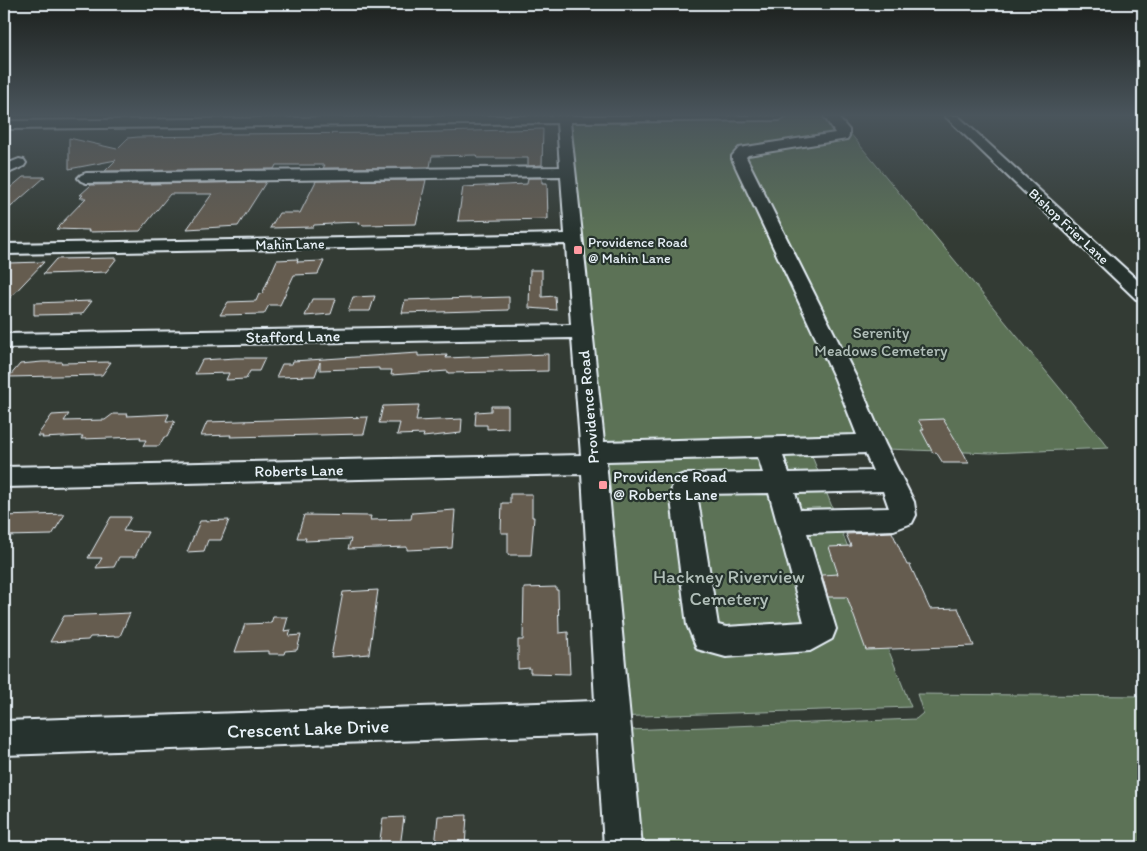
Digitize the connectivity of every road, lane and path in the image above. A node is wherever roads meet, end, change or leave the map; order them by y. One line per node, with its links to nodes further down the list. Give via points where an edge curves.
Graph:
1 (566, 156): 6 (street, Providence Road)
2 (740, 156): 13 (street, via 846,379)
3 (994, 156): 10 (street, Bishop Frier Lane)
4 (19, 163): 5 (street)
5 (4, 171)
6 (567, 171): 7 (street); 8 (street, Providence Road)
7 (86, 178)
8 (573, 239): 9 (street, Mahin Lane); 11 (street, Providence Road)
9 (6, 249)
10 (1143, 295)
11 (582, 331): 12 (street, Stafford Lane); 15 (street, Providence Road)
12 (4, 341)
13 (873, 444): 14 (street, Roberts Lane); 17 (street)
14 (768, 447): 15 (street, Roberts Lane); 18 (street)
15 (593, 458): 16 (street, Roberts Lane); 20 (street, Providence Road)
16 (4, 477)
17 (891, 481): 18 (street); 19 (street, via 903,515 894,519)
18 (779, 483): 19 (street); 19 (street, via 685,484 685,509 702,625 708,638 726,642 810,636 821,629)
19 (790, 522)
20 (613, 717): 21 (street, Crescent Lake Drive); 22 (street, Providence Road)
21 (4, 738)
22 (623, 847)

